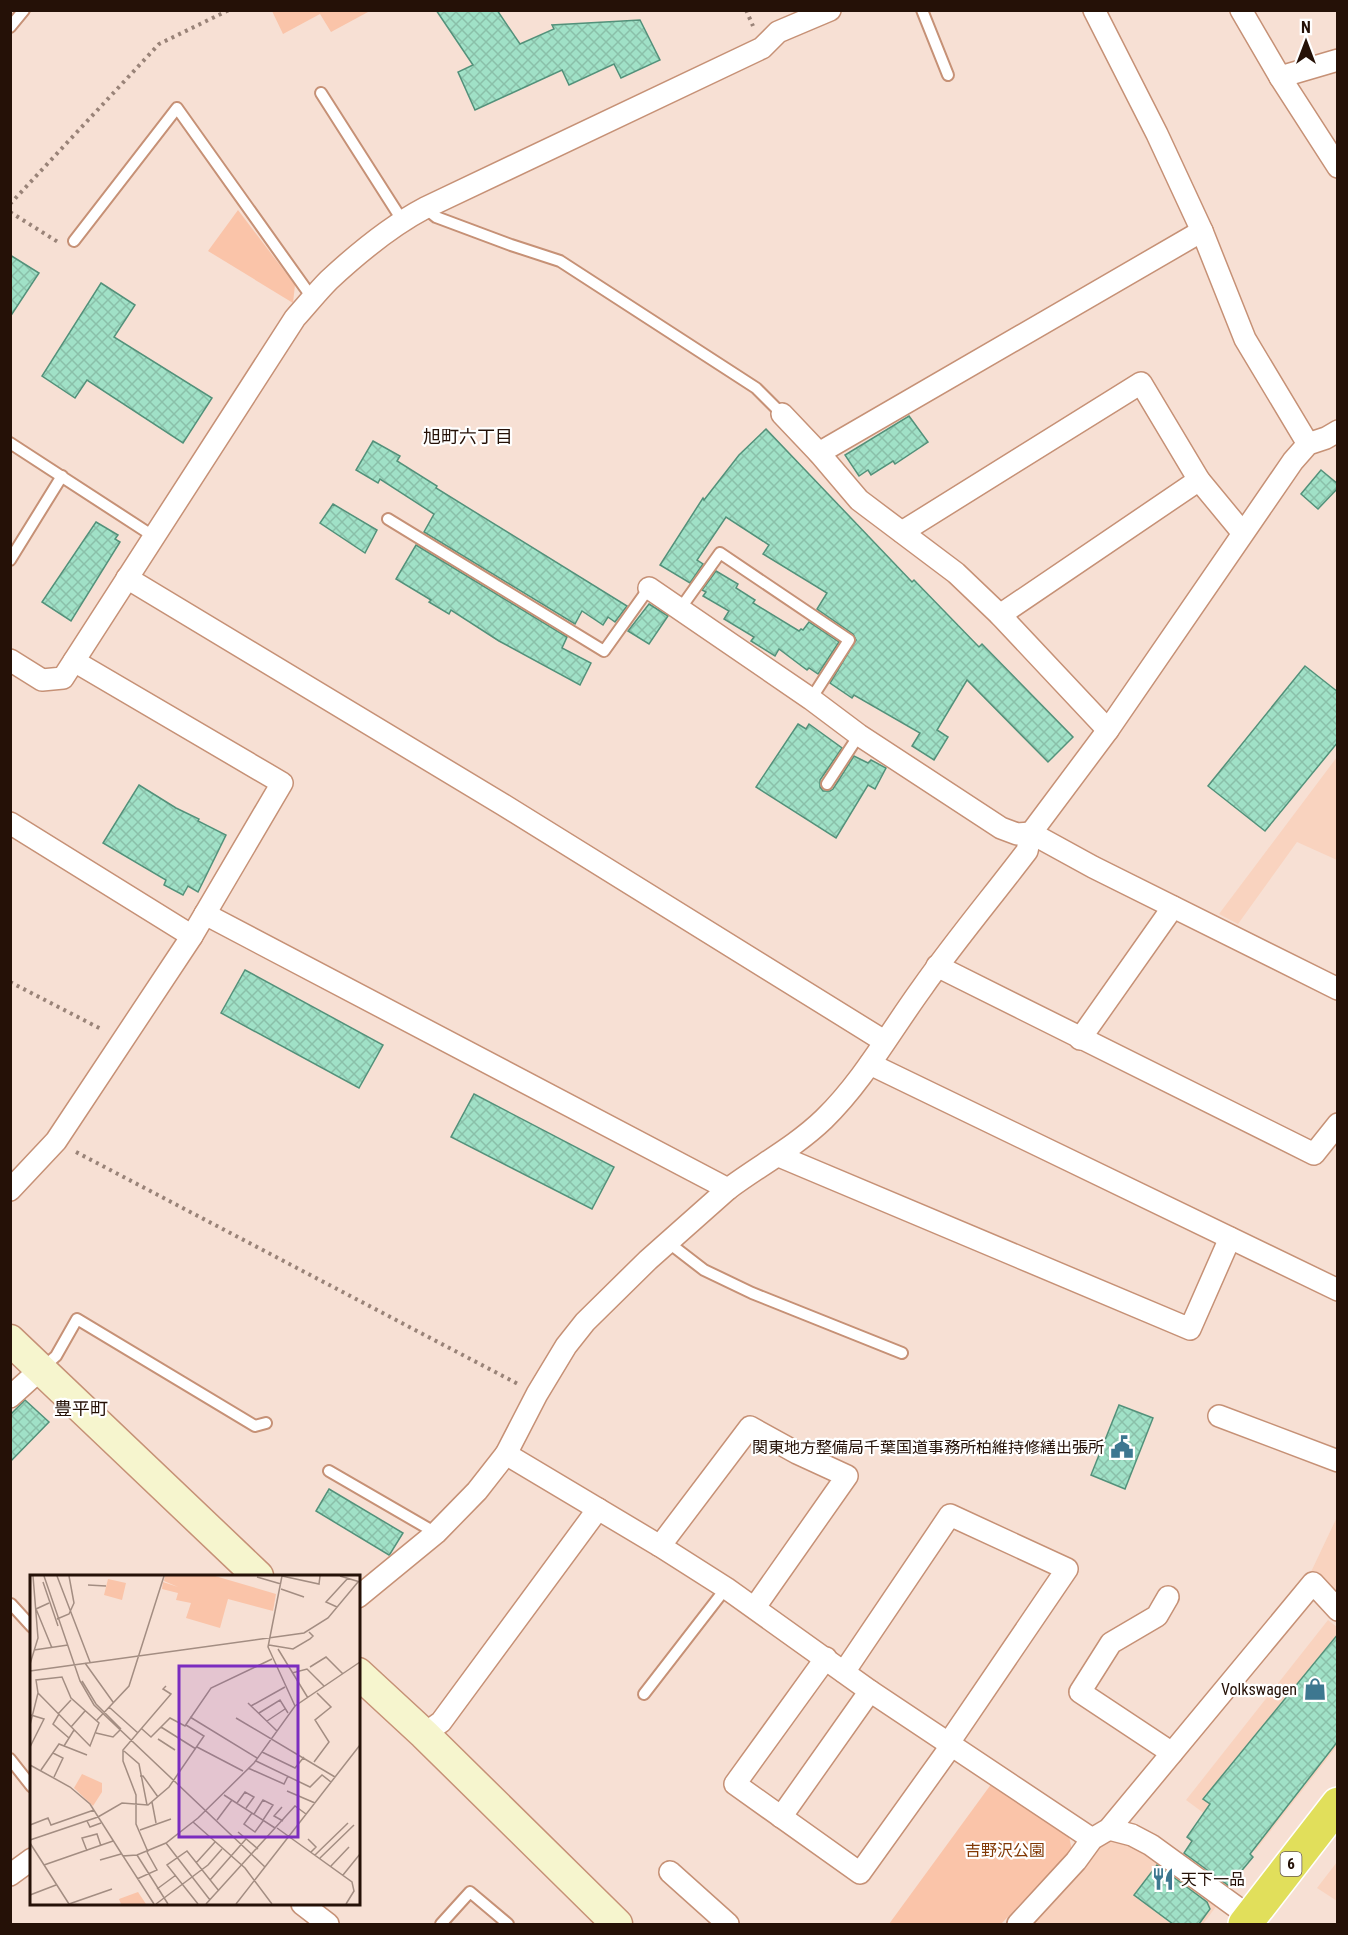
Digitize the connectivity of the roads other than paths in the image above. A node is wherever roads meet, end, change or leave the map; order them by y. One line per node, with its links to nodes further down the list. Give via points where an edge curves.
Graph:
1 (24, 10): 6 (lane)
2 (830, 10): 12 (street, via 778,32 762,48)
3 (922, 10): 8 (lane)
4 (1094, 10): 14 (street)
5 (1241, 10): 9 (street)
6 (10, 27)
7 (1338, 60): 9 (street)
8 (948, 75)
9 (1280, 77): 11 (street)
10 (321, 93): 13 (lane)
11 (1338, 168)
12 (425, 208): 13 (street); 17 (lane, via 436,217 560,261 756,388)
13 (402, 220): 16 (street, via 365,248)
14 (1202, 231): 20 (street, via 1245,339); 21 (street)
15 (74, 241): 16 (lane, via 177,108)
16 (313, 299): 27 (street, via 295,318)
17 (782, 414): 21 (street)
18 (1338, 431): 20 (street)
19 (10, 443): 22 (lane)
20 (1308, 444): 26 (street)
21 (819, 453): 25 (street, via 859,500)
22 (62, 476): 27 (lane); 28 (lane)
23 (1199, 480): 25 (street, via 1141,383); 26 (street); 32 (street)
24 (388, 519): 30 (lane, via 604,651)
25 (902, 532): 32 (street, via 956,573)
26 (1242, 532): 36 (street)
27 (153, 536): 29 (street)
28 (10, 560)
29 (127, 578): 34 (street); 47 (street)
30 (649, 588): 31 (street)
31 (680, 609): 35 (street); 35 (lane, via 720,553 849,640)
32 (1000, 615): 36 (street)
33 (10, 660): 34 (street, via 42,680 63,678)
34 (74, 661): 42 (street, via 282,783)
35 (811, 699): 37 (street)
36 (1108, 730): 40 (street)
37 (859, 735): 38 (lane); 40 (street, via 1001,828 1017,834)
38 (826, 784)
39 (10, 823): 43 (street)
40 (1031, 833): 41 (street); 44 (street, via 1027,850)
41 (1173, 907): 45 (street); 46 (street)
42 (205, 914): 43 (street); 51 (street)
43 (192, 936): 52 (street, via 56,1141)
44 (937, 966): 46 (street); 47 (street)
45 (1338, 990)
46 (1080, 1039): 49 (street, via 1314,1154)
47 (884, 1041): 48 (street)
48 (870, 1064): 50 (street, via 851,1091 822,1120); 53 (street)
49 (1338, 1124)
50 (779, 1155): 51 (street); 53 (street, via 1190,1329)
51 (728, 1189): 54 (street)
52 (10, 1190)
53 (1230, 1238): 55 (street)
54 (669, 1243): 57 (lane, via 704,1270 752,1293); 62 (street, via 585,1322 566,1346)
55 (1338, 1290)
56 (10, 1340): 58 (street)
57 (902, 1353)
58 (41, 1369): 59 (street); 61 (lane, via 56,1356 77,1319 255,1426); 68 (street)
59 (10, 1397)
60 (1219, 1416): 63 (street)
61 (266, 1423)
62 (506, 1454): 65 (street); 66 (street)
63 (1338, 1461)
64 (329, 1471): 66 (lane)
65 (598, 1509): 67 (street); 81 (street, via 441,1722)
66 (436, 1533): 70 (street)
67 (660, 1545): 69 (street); 73 (street, via 750,1427 847,1476)
68 (257, 1575)
69 (726, 1588): 73 (street); 80 (lane)
70 (360, 1595)
71 (1168, 1597): 83 (street, via 1156,1616 1111,1643 1080,1692)
72 (11, 1604): 75 (lane)
73 (755, 1606): 76 (street)
74 (1338, 1610): 83 (street, via 1312,1583)
75 (30, 1625)
76 (826, 1658): 77 (street); 87 (street, via 735,1785)
77 (844, 1672): 79 (street); 82 (street, via 951,1515 1067,1569)
78 (360, 1675): 81 (street)
79 (870, 1691): 82 (street); 87 (street)
80 (644, 1694)
81 (424, 1734): 97 (street)
82 (950, 1745): 87 (street, via 860,1873); 88 (street)
83 (1172, 1753): 88 (street)
84 (10, 1759): 85 (lane)
85 (30, 1784)
86 (1338, 1804): 93 (highway, 6)
87 (781, 1817)
88 (1100, 1834): 93 (street, via 1132,1835 1151,1845); 99 (street)
89 (30, 1860): 91 (street)
90 (670, 1872): 98 (street)
91 (10, 1875)
92 (303, 1905): 94 (street)
93 (1252, 1922)
94 (328, 1924)
95 (441, 1924): 96 (lane, via 470,1892)
96 (508, 1924)
97 (617, 1924)
98 (728, 1924)
99 (1018, 1924)

